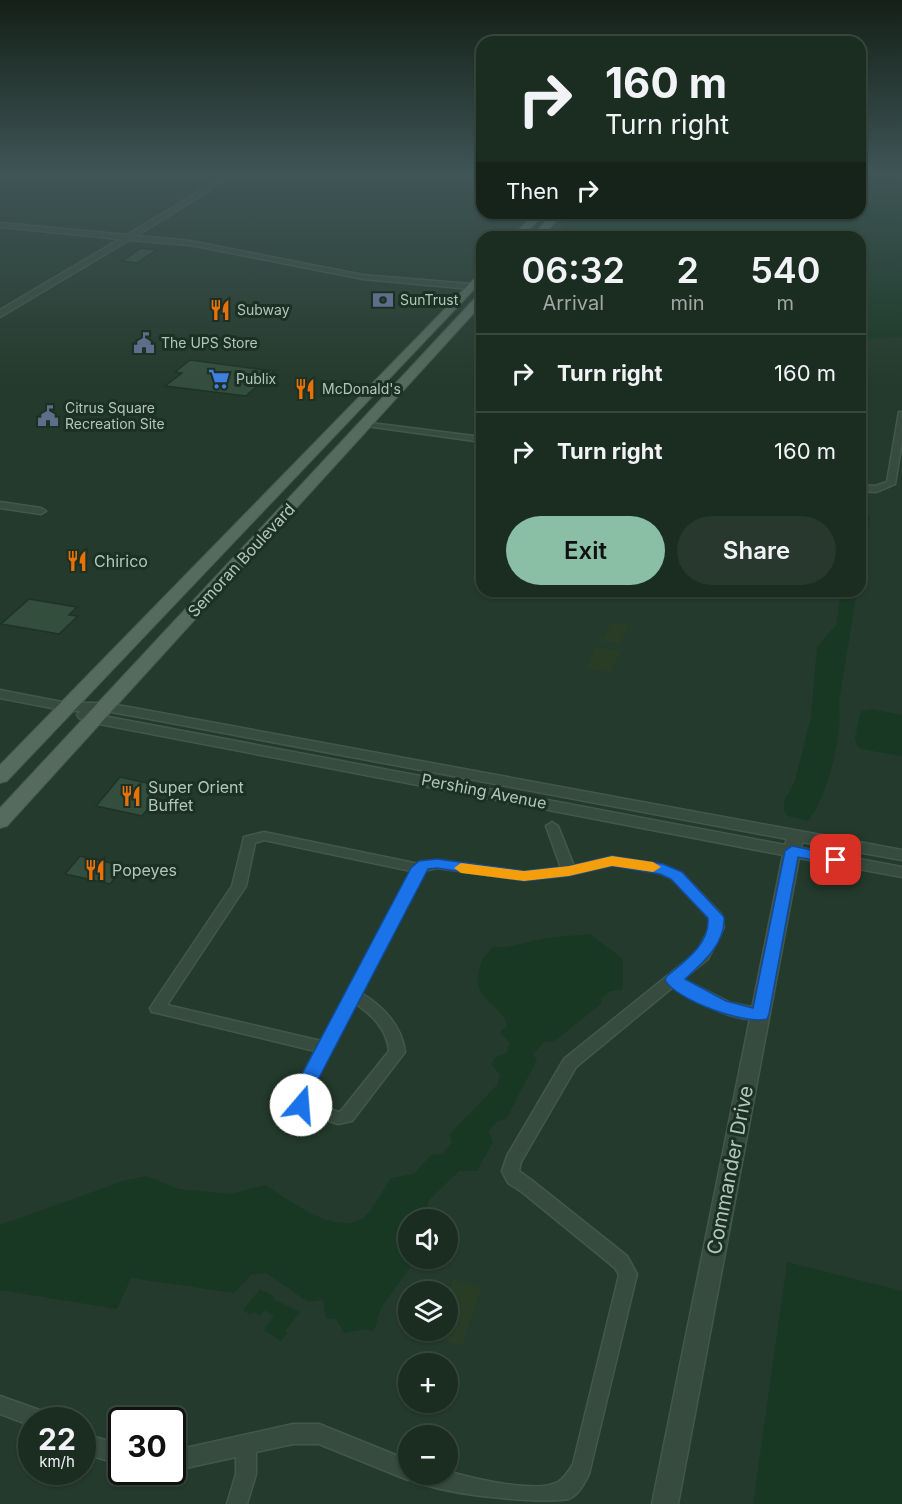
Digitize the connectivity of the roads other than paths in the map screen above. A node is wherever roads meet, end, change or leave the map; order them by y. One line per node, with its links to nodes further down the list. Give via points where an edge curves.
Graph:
1 (116, 244): 5 (street)
2 (196, 244): 3 (street, via 363,277)
3 (475, 288): 6 (main road, Semoran Boulevard)
4 (476, 304): 8 (main road, Semoran Boulevard)
5 (0, 314)
6 (379, 383): 8 (main road, via 386,392 370,409); 10 (main road, Semoran Boulevard)
7 (902, 414): 12 (street, via 891,484)
8 (370, 420): 9 (street); 11 (main road, Semoran Boulevard)
9 (476, 439)
10 (322, 442): 11 (main road, via 330,452); 15 (main road, Semoran Boulevard)
11 (328, 466): 16 (main road, Semoran Boulevard)
12 (866, 488)
13 (0, 505): 14 (street)
14 (42, 511)
15 (245, 522): 16 (main road, via 241,538); 18 (main road, Semoran Boulevard)
16 (249, 551): 19 (main road, Semoran Boulevard)
17 (0, 694): 18 (street, Pershing Avenue)
18 (67, 708): 19 (street, Pershing Avenue); 20 (main road, Semoran Boulevard)
19 (99, 713): 21 (main road, Semoran Boulevard); 23 (street, Pershing Avenue)
20 (0, 777)
21 (0, 821)
22 (552, 826): 26 (street)
23 (793, 843): 24 (street, Pershing Avenue); 27 (street, Pershing Avenue); 30 (street, Commander Drive)
24 (902, 855)
25 (419, 868): 26 (street, via 437,864 524,876); 29 (street); 31 (street, via 283,839 264,836 249,840 239,886 157,1008)
26 (569, 871): 28 (street, via 612,861 637,864 677,876 698,895 716,917 717,927 703,955)
27 (902, 872)
28 (673, 980): 30 (street, via 720,1005 747,1014); 37 (street, via 570,1063 510,1171 621,1262 628,1274 582,1467 576,1479 558,1493 536,1496 480,1491)
29 (353, 995): 31 (street); 31 (street, via 369,1005 394,1034 397,1052 346,1116 338,1118 301,1105 300,1095)
30 (761, 1014): 39 (street, Commander Drive)
31 (325, 1048)
32 (0, 1405): 33 (street)
33 (18, 1412)
34 (246, 1446): 35 (street); 36 (street, via 293,1434 319,1434); 38 (street, via 246,1474)
35 (186, 1458)
36 (398, 1466)
37 (458, 1485)
38 (237, 1504)
39 (665, 1504)

